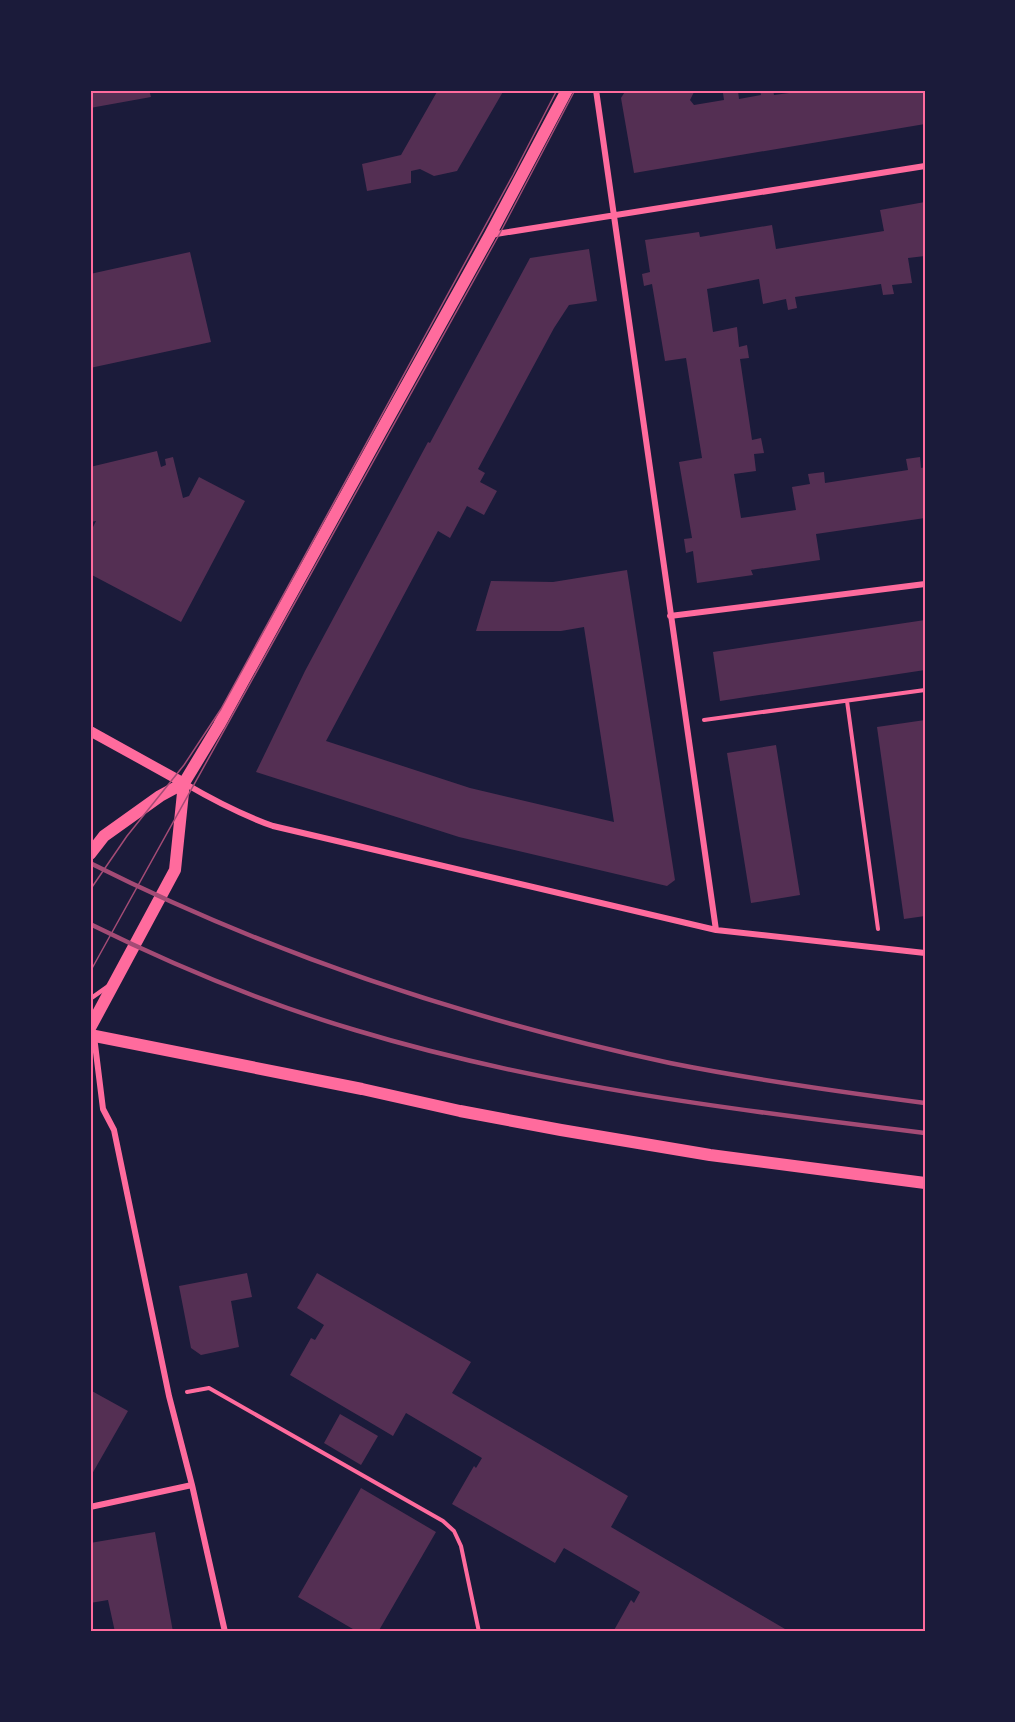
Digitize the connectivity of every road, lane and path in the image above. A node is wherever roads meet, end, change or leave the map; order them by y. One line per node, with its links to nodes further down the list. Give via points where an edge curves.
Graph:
1 (567, 90): 5 (main road)
2 (596, 90): 4 (street)
3 (925, 166): 4 (street)
4 (614, 215): 5 (street); 7 (street)
5 (490, 235): 12 (main road)
6 (925, 584): 7 (street)
7 (670, 616): 10 (street)
8 (925, 690): 9 (path)
9 (847, 701): 10 (path); 15 (path)
10 (686, 723): 14 (street)
11 (90, 731): 12 (street)
12 (184, 783): 13 (main road, via 104,836); 14 (street, via 273,826); 17 (main road, via 175,870)
13 (90, 854)
14 (716, 930): 15 (street)
15 (881, 948): 16 (street)
16 (925, 953)
17 (116, 981): 18 (lane); 19 (main road)
18 (90, 999)
19 (91, 1033): 20 (main road, via 561,1130 710,1155); 21 (street, via 103,1109 114,1130)
20 (925, 1183)
21 (169, 1396): 22 (street); 25 (path, via 209,1388 443,1521 454,1531 460,1546)
22 (192, 1485): 23 (street); 24 (street)
23 (90, 1506)
24 (225, 1632)
25 (479, 1632)

